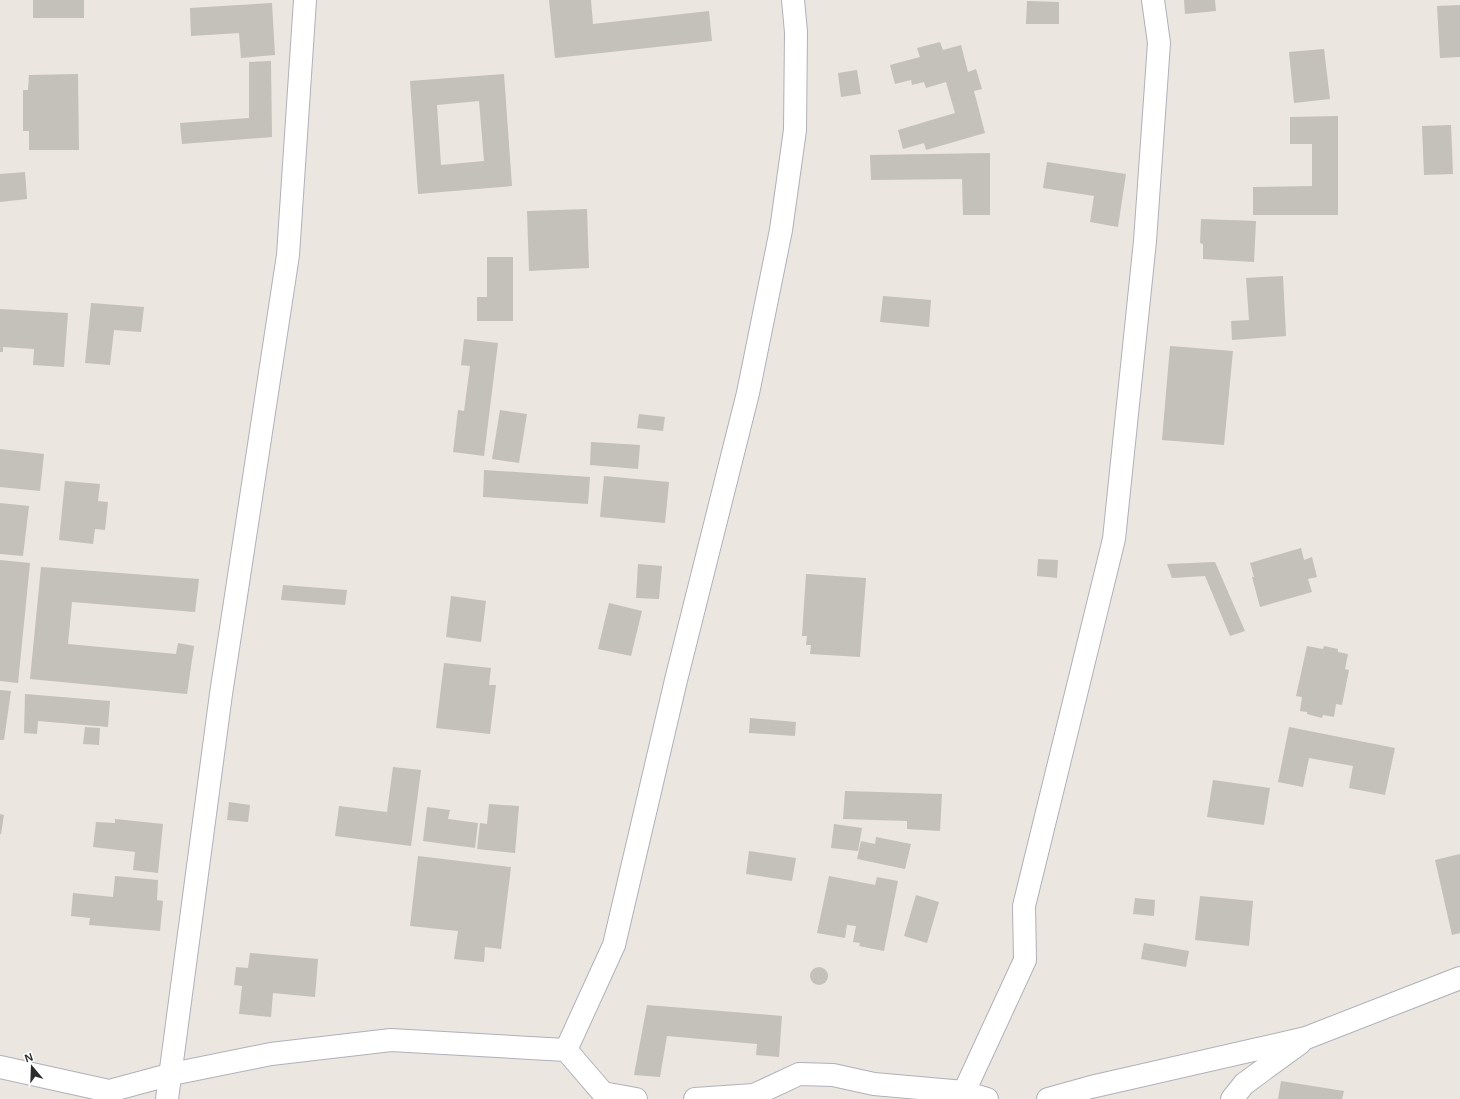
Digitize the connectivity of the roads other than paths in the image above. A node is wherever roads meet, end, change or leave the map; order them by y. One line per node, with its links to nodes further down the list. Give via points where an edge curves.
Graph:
1 (305, 0): 8 (street, via 288,255 221,694)
2 (793, 0): 6 (street, via 796,32 795,130 782,230 748,393 676,680 614,945)
3 (1153, 0): 9 (street, via 1159,43 1146,233 1114,539 1024,906 1025,960)
4 (1460, 978): 5 (street)
5 (1306, 1038): 14 (street); 15 (street, via 1244,1084)
6 (566, 1050): 8 (street, via 391,1040 271,1054); 11 (street, via 603,1093)
7 (0, 1067): 8 (street, via 109,1091)
8 (172, 1074): 10 (street)
9 (956, 1096): 12 (street, via 833,1075 799,1074 754,1095); 13 (street)
10 (167, 1099)
11 (636, 1099)
12 (695, 1099)
13 (987, 1099)
14 (1048, 1099)
15 (1232, 1099)

